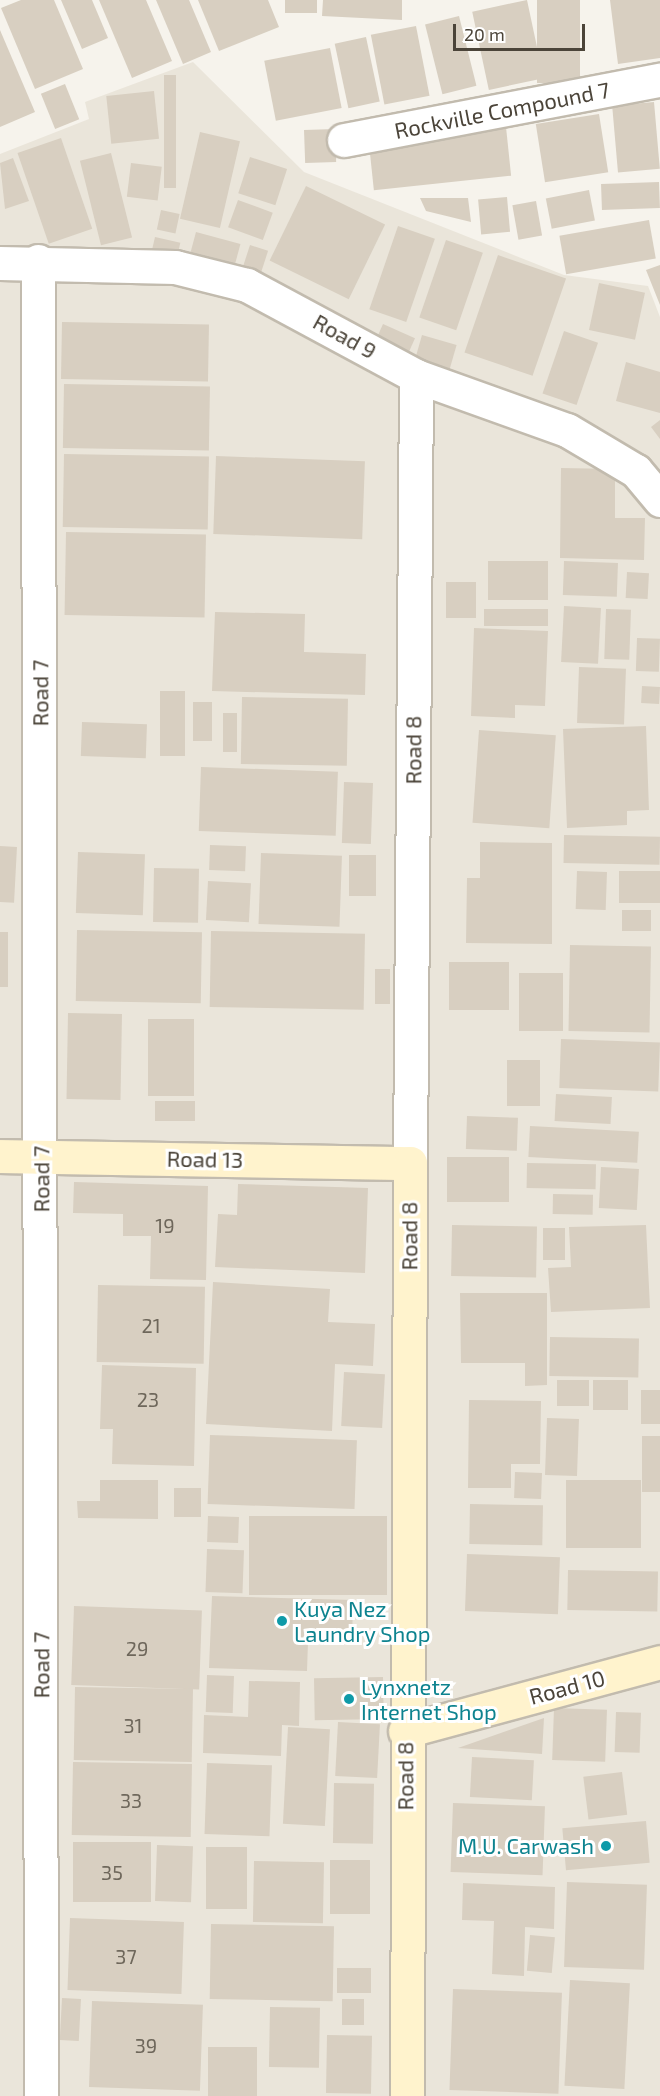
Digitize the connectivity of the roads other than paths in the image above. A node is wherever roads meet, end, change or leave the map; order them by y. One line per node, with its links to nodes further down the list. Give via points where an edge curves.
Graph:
1 (660, 80): 2 (street, Rockville Compound 7)
2 (344, 140)
3 (38, 261): 4 (street, Road 9); 5 (street, Road 9, via 175,267 247,285); 8 (street, Road 7)
4 (0, 263)
5 (416, 376): 6 (street, Road 9, via 567,430 636,471); 9 (street, Road 8)
6 (660, 500)
7 (0, 1156): 8 (street, Road 13)
8 (41, 1156): 9 (street, Road 13); 12 (street, Road 7)
9 (410, 1163): 11 (street, Road 8)
10 (660, 1662): 11 (street, Road 10)
11 (405, 1731): 13 (street, Road 8)
12 (41, 2096)
13 (406, 2096)

